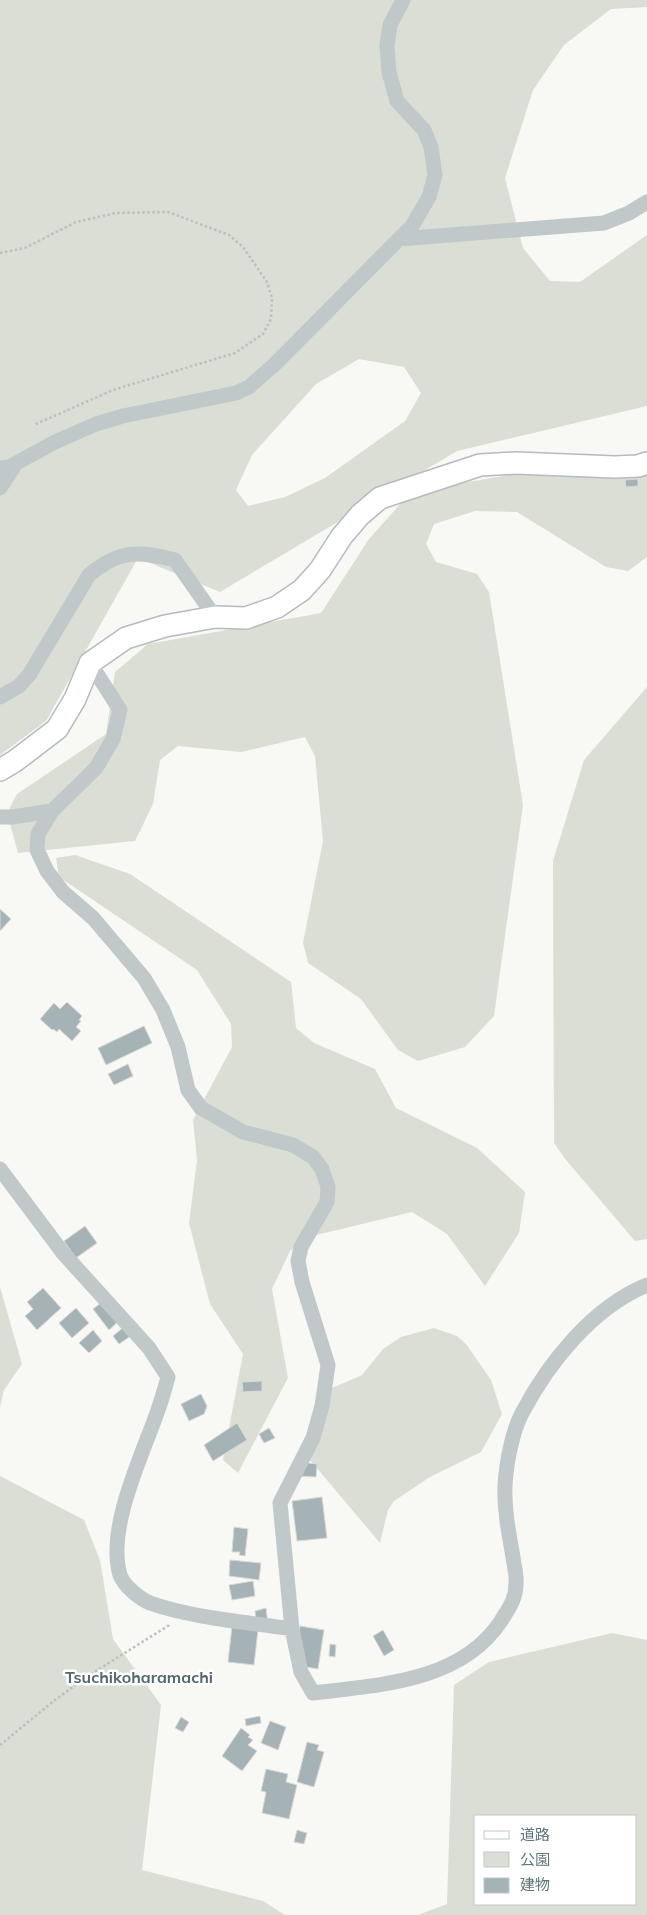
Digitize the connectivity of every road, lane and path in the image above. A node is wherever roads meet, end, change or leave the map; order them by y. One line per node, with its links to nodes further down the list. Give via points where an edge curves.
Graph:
1 (403, 0): 3 (street, via 390,24 387,45 389,72 397,101 424,130 431,147 435,175 429,197 412,226)
2 (647, 202): 3 (street, via 630,214 604,223)
3 (399, 240): 6 (street, via 249,387 236,393 96,424)
4 (0, 253): 5 (path, via 25,248 76,222 116,213 168,212 229,235 243,247 267,282 272,298 272,318 263,334 235,352 113,390)
5 (34, 425)
6 (16, 463): 8 (street); 9 (street)
7 (647, 464): 10 (street, via 615,467 516,463 480,465 380,498 342,536 320,570 302,590 277,607 246,618)
8 (0, 468)
9 (0, 488)
10 (215, 617): 11 (street, via 165,626 126,638); 12 (street, via 176,560 147,553 123,555 103,563 89,575 29,675 19,686)
11 (90, 662): 13 (street, via 75,699 57,729); 14 (street, via 120,710 114,739 96,768)
12 (0, 697)
13 (0, 770)
14 (52, 811): 15 (street); 19 (street, via 38,834 37,850 47,871 62,892 93,918 144,978 163,1010 178,1047 188,1090 201,1108 243,1132 293,1145 313,1157 327,1180 327,1202 301,1247 298,1261 328,1365 313,1438 280,1503)
15 (0, 817)
16 (0, 1169): 18 (street, via 64,1253 149,1348 168,1378 132,1478 116,1551 121,1576 129,1588 148,1602)
17 (647, 1285): 19 (street, via 604,1310 556,1358 522,1414 511,1447 505,1486 517,1582 515,1600 493,1634 465,1657 432,1673 386,1684 313,1693 301,1672)
18 (189, 1613): 19 (street); 20 (path, via 88,1676)
19 (292, 1629)
20 (0, 1745)

